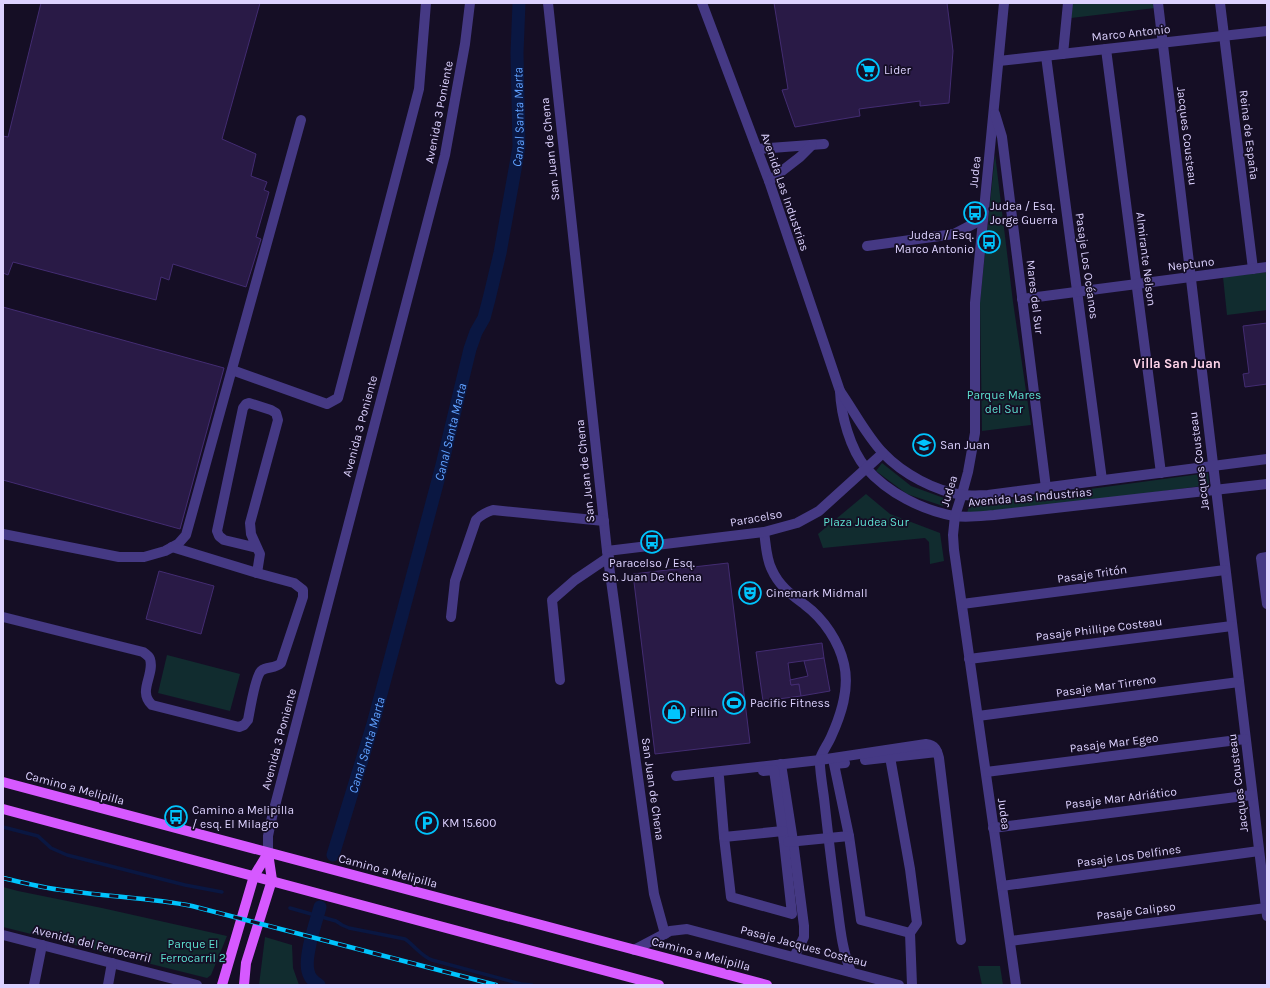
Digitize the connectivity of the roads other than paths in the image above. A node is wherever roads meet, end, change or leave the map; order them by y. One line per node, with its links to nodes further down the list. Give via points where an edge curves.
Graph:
1 (426, 3): 30 (street, via 419,89 338,398 327,404)
2 (470, 3): 78 (street, Avenida 3 Poniente, via 445,155 271,821)
3 (548, 3): 43 (street, San Juan de Chena)
4 (702, 3): 20 (street, Avenida Las Industrias)
5 (1004, 3): 15 (street, Judea)
6 (1068, 3): 13 (street)
7 (1158, 3): 11 (street, Jacques Cousteau)
8 (1220, 3): 10 (street, Reina de España)
9 (1267, 31): 10 (street, Marco Antonio)
10 (1224, 36): 11 (street, Marco Antonio); 25 (street, Reina de España)
11 (1162, 43): 12 (street, Marco Antonio); 26 (street, Jacques Cousteau)
12 (1106, 49): 13 (street, Marco Antonio); 27 (street, Almirante Nelson)
13 (1063, 54): 14 (street, Marco Antonio)
14 (1046, 56): 15 (street, Marco Antonio); 28 (street, Pasaje Los Océanos)
15 (999, 61): 16 (street, Judea)
16 (994, 111): 22 (street, Judea); 29 (street, Mares del Sur, via 1002,137)
17 (301, 120): 30 (street)
18 (824, 144): 19 (street)
19 (812, 145): 20 (street); 21 (street)
20 (757, 149): 21 (street, Avenida Las Industrias)
21 (769, 181): 31 (street, Avenida Las Industrias)
22 (983, 219): 23 (street, via 954,234); 41 (street, Judea, via 975,309 975,433)
23 (867, 246)
24 (1267, 268): 25 (street, Neptuno)
25 (1253, 269): 26 (street, Neptuno)
26 (1191, 277): 27 (street, Neptuno); 34 (street, Jacques Cousteau)
27 (1136, 284): 28 (street, Neptuno); 36 (street, Almirante Nelson)
28 (1077, 292): 29 (street, Neptuno); 37 (street, Pasaje Los Océanos)
29 (1022, 299): 39 (street, Mares del Sur)
30 (232, 370): 46 (street, via 186,535)
31 (840, 391): 32 (street, Avenida Las Industrias); 35 (street, Avenida Las Industrias, via 842,417 858,455)
32 (883, 453): 35 (street, Paracelso); 41 (street, Avenida Las Industrias, via 903,470 923,482)
33 (1267, 459): 34 (street, Avenida Las Industrias)
34 (1213, 466): 36 (street, Avenida Las Industrias); 40 (street, Jacques Cousteau)
35 (867, 468): 42 (street, Avenida Las Industrias, via 901,496 925,508); 44 (street, Paracelso, via 811,517 791,526)
36 (1161, 473): 37 (street, Avenida Las Industrias)
37 (1102, 480): 39 (street, Avenida Las Industrias)
38 (1267, 484): 40 (street, Avenida Las Industrias)
39 (1046, 488): 41 (street, Avenida Las Industrias, via 988,496)
40 (1215, 490): 42 (street, Avenida Las Industrias, via 994,516); 50 (street, Jacques Cousteau)
41 (962, 494): 42 (street, Judea)
42 (954, 516): 52 (street, Judea, via 953,542)
43 (604, 521): 48 (street, San Juan de Chena); 55 (street, via 487,511 476,520 455,581)
44 (764, 532): 48 (street, Paracelso); 64 (street, via 771,570 791,595 821,620 841,651 845,665 847,679 843,707)
45 (3, 534): 46 (street, via 119,557 144,557 165,552)
46 (172, 547): 51 (street)
47 (257, 548): 47 (street, via 251,534 250,523 278,420 276,413 271,410 249,403 243,408 217,531 224,540); 51 (street, via 260,554)
48 (608, 554): 58 (street, via 552,600); 84 (street, San Juan de Chena, via 654,894)
49 (1267, 557): 53 (street, via 1261,558)
50 (1225, 570): 52 (street, Pasaje Tritón); 56 (street, Jacques Cousteau)
51 (257, 573): 54 (street, via 294,583 303,590 304,597 281,663 261,672 248,720 239,727 152,705 145,695 151,664 149,657 143,652)
52 (962, 604): 57 (street, Judea)
53 (1267, 604)
54 (3, 617)
55 (451, 617)
56 (1232, 626): 57 (street, Pasaje Phillipe Costeau); 59 (street, Jacques Cousteau)
57 (970, 658): 60 (street, Judea)
58 (560, 680)
59 (1239, 682): 60 (street, Pasaje Mar Tirreno); 61 (street, Jacques Cousteau)
60 (978, 716): 66 (street, Judea)
61 (1245, 739): 66 (street, Pasaje Mar Egeo); 69 (street, Jacques Cousteau)
62 (937, 752): 63 (street); 64 (street, via 934,747 926,744); 86 (street)
63 (890, 757): 73 (street, via 834,764); 83 (street, via 917,923)
64 (820, 760): 65 (street); 75 (street)
65 (781, 764): 67 (street, via 676,779); 76 (street)
66 (986, 772): 71 (street, Judea)
67 (719, 777): 72 (street, via 774,770); 74 (street)
68 (3, 782): 78 (main road, Camino a Melipilla)
69 (1252, 795): 71 (street, Pasaje Mar Adriático); 77 (street, Jacques Cousteau)
70 (3, 809): 79 (main road)
71 (993, 828): 81 (street, Judea)
72 (783, 831): 74 (street); 76 (street)
73 (849, 836): 75 (street); 83 (street, via 861,920)
74 (724, 837): 76 (street, via 731,897 792,914)
75 (828, 839): 76 (street); 92 (street, via 844,953)
76 (789, 842): 90 (street, via 804,926 804,937)
77 (1259, 851): 81 (street, Pasaje Los Delfines); 82 (street, Jacques Cousteau)
78 (268, 853): 79 (main road, Avenida 3 Poniente); 80 (main road, Avenida 3 Poniente); 89 (main road, Camino a Melipilla)
79 (254, 876): 80 (main road); 96 (main road, Avenida 3 Poniente)
80 (272, 880): 97 (main road, Avenida 3 Poniente, via 246,963); 98 (main road)
81 (1002, 886): 87 (street, Judea)
82 (1266, 912): 87 (street, Pasaje Calipso)
83 (910, 933): 101 (street)
84 (665, 934): 89 (street); 90 (street, Pasaje Jacques Costeau, via 682,929 702,932)
85 (3, 935): 88 (street, Avenida del Ferrocarril)
86 (961, 940)
87 (1010, 941): 102 (street, Judea)
88 (42, 945): 91 (street, Avenida del Ferrocarril); 93 (street)
89 (634, 950): 99 (main road, Camino a Melipilla)
90 (794, 957): 92 (street, Pasaje Jacques Costeau)
91 (112, 963): 94 (street); 95 (street, Avenida del Ferrocarril)
92 (851, 972): 100 (street, Pasaje Jacques Costeau)
93 (34, 985)
94 (108, 985)
95 (197, 985)
96 (222, 985)
97 (244, 985)
98 (659, 985)
99 (767, 985)
100 (899, 985)
101 (912, 985)
102 (1016, 985)

